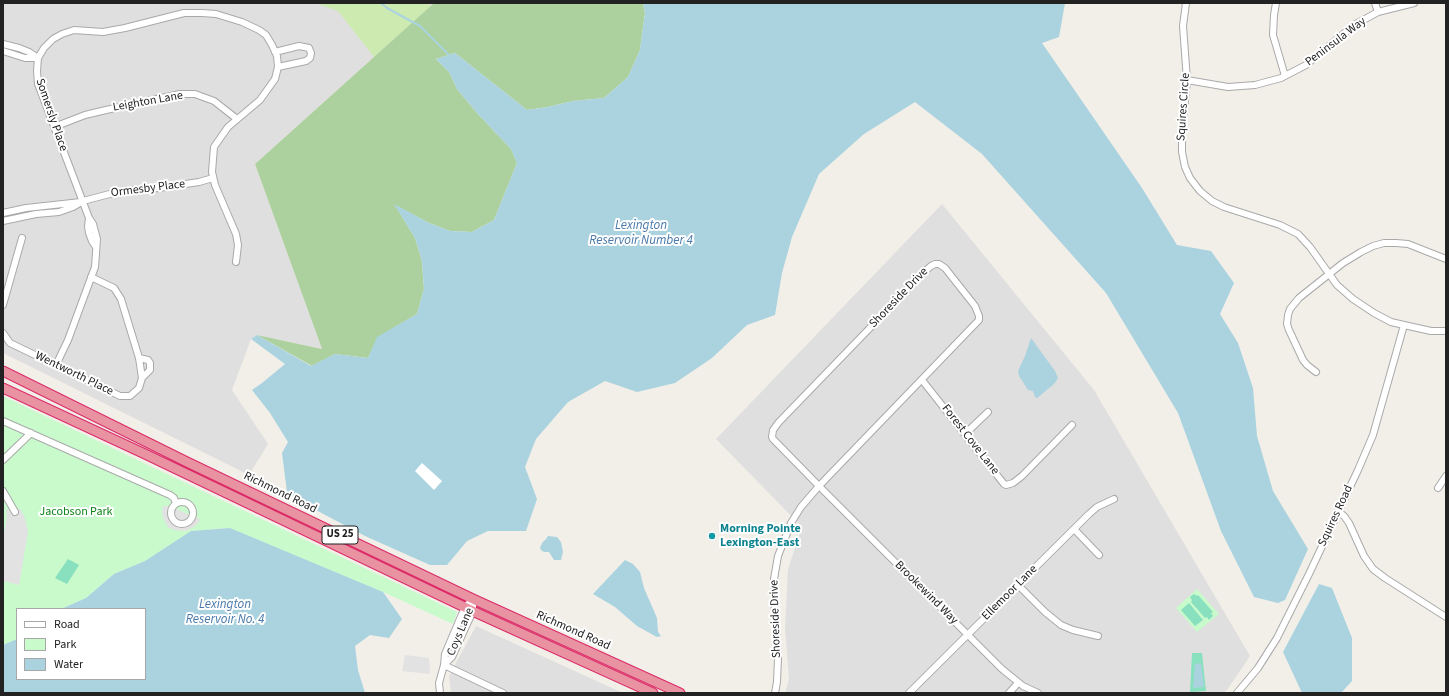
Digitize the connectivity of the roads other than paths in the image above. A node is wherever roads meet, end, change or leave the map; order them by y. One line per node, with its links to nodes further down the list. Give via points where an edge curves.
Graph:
1 (1186, 3): 12 (street, Squires Circle, via 1183,26)
2 (1276, 3): 11 (street, via 1274,35)
3 (1375, 3): 5 (street)
4 (1414, 3): 5 (street, Peninsula Way)
5 (1378, 12): 11 (street, Peninsula Way, via 1354,25 1306,65)
6 (3, 44): 9 (street, via 29,52)
7 (3, 51): 9 (street, via 25,58)
8 (275, 52): 9 (street, via 269,40 259,30 242,22 216,14 184,13 102,32 74,30 53,39); 10 (street); 10 (street, via 299,46 309,48 311,53 306,61)
9 (38, 58): 14 (street, Somersly Place, via 38,84)
10 (278, 67): 13 (street, via 275,79 260,100)
11 (1285, 76): 12 (street, Peninsula Way, via 1242,87)
12 (1187, 80): 22 (street, Squires Circle, via 1182,152 1190,178 1212,201 1298,234 1310,246)
13 (237, 119): 14 (street, Leighton Lane, via 214,101 195,94 180,94 106,110); 15 (street, via 214,147)
14 (54, 128): 16 (street, Somersly Place)
15 (213, 178): 16 (street, Ormesby Place, via 159,188 121,191); 21 (street, via 236,234)
16 (83, 202): 17 (street, Ormesby Place); 18 (street, Ormesby Place, via 59,212); 23 (street, Somersly Place, via 89,218 88,226 92,241 96,246 95,267)
17 (3, 213)
18 (3, 221)
19 (22, 238): 24 (street)
20 (1446, 259): 22 (street, via 1408,244 1384,244 1361,252)
21 (236, 262)
22 (1329, 275): 25 (street, via 1360,304 1382,317); 31 (street, via 1293,304 1287,320 1303,360)
23 (91, 277): 28 (street, Wentworth Place, via 114,288 121,299); 29 (street, Somersly Place)
24 (3, 305)
25 (1404, 325): 26 (street, via 1431,331); 47 (street, Squires Road, via 1373,435)
26 (1446, 331)
27 (3, 333): 29 (street, Wentworth Place, via 10,342)
28 (139, 358): 32 (street, Wentworth Place); 32 (street, Wentworth Place, via 150,363 150,370)
29 (56, 366): 32 (street, Wentworth Place, via 120,396 130,396 139,388)
30 (3, 371): 52 (highway, Richmond Road / US 25)
31 (1316, 372)
32 (142, 378)
33 (922, 380): 39 (street, Forest Cove Lane); 42 (street, Shoreside Drive); 42 (street, Shoreside Drive, via 980,318 975,306 939,264 924,272 773,430 772,439)
34 (3, 388): 53 (highway, Richmond Road / US 25)
35 (988, 412): 39 (street)
36 (3, 421): 38 (street)
37 (1072, 424): 39 (street, Forest Cove Lane, via 1022,476 1006,485)
38 (31, 433): 40 (street); 46 (street, via 170,495)
39 (965, 434)
40 (3, 460)
41 (1446, 476): 43 (street)
42 (819, 486): 55 (street, Brookewind Way); 63 (street, Shoreside Drive, via 791,523 778,556 774,579 778,658)
43 (1438, 488)
44 (3, 491): 48 (street)
45 (1114, 499): 49 (street, Ellemoor Lane, via 1097,507)
46 (176, 503)
47 (1338, 511): 54 (street, via 1346,519 1373,569); 67 (street, Squires Road, via 1277,638 1258,668)
48 (15, 512)
49 (1074, 529): 50 (street); 51 (street, Ellemoor Lane)
50 (1099, 555)
51 (1018, 585): 55 (street, Ellemoor Lane); 56 (street, via 1061,625)
52 (473, 599): 53 (street, Coys Lane); 62 (highway, Richmond Road / US 25)
53 (469, 609): 57 (street, Coys Lane, via 445,654); 61 (highway, Richmond Road / US 25)
54 (1446, 617)
55 (968, 635): 58 (street, Brookewind Way); 64 (street, Ellemoor Lane)
56 (1098, 636)
57 (444, 665): 59 (street, Coys Lane); 60 (street)
58 (1018, 683): 65 (street); 66 (street, Brookewind Way)
59 (440, 693)
60 (501, 693)
61 (653, 693)
62 (680, 693)
63 (775, 693)
64 (909, 693)
65 (1008, 693)
66 (1038, 693)
67 (1237, 693)

